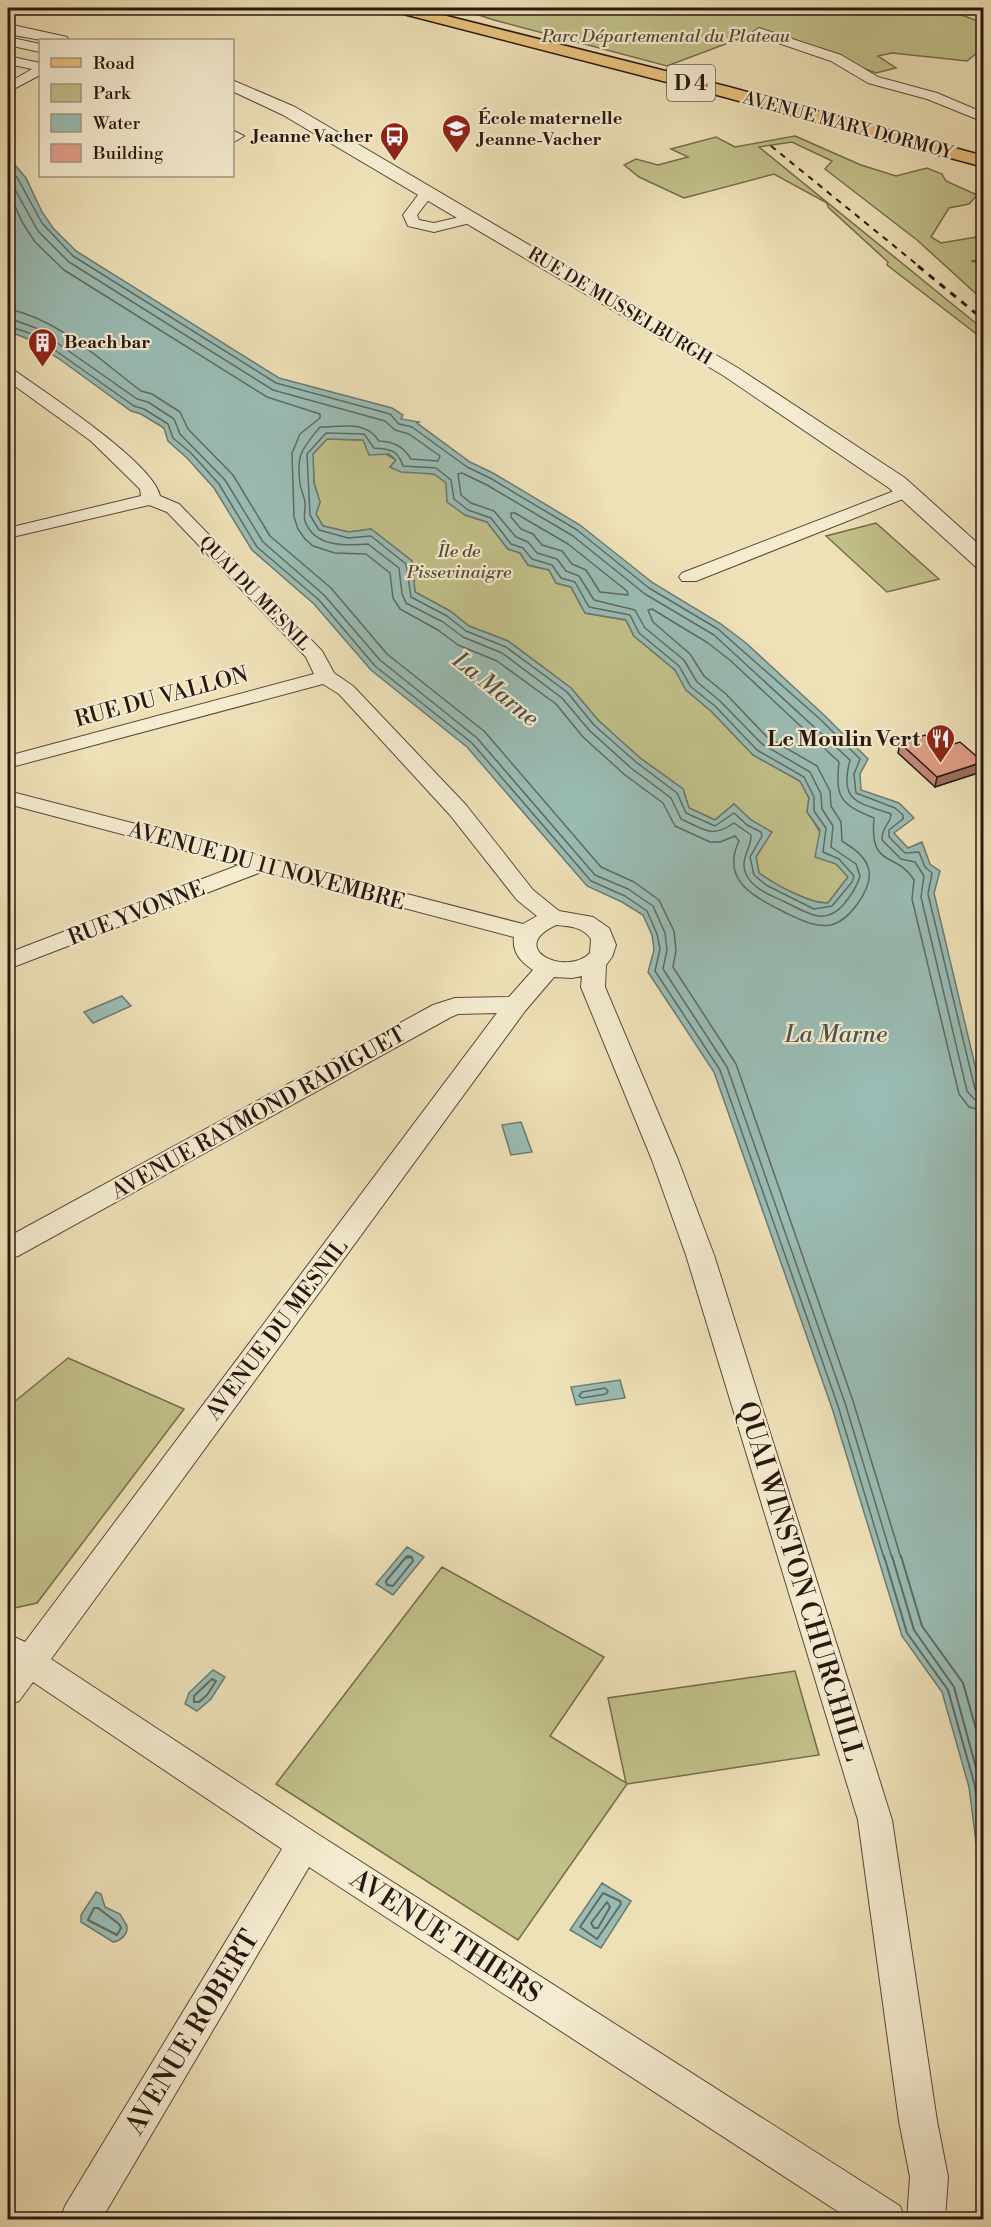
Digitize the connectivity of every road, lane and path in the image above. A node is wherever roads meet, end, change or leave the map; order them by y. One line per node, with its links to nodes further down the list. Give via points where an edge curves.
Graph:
1 (398, 8): 2 (main road, AVENUE MARX DORMOY / D 4)
2 (432, 10): 14 (main road, AVENUE MARX DORMOY / D 4); 15 (main road, AVENUE MARX DORMOY / D 4)
3 (8, 29): 5 (street)
4 (759, 32): 13 (street, via 836,58 873,80 932,96)
5 (56, 39)
6 (8, 41): 7 (street)
7 (39, 48)
8 (8, 60): 9 (street)
9 (39, 68)
10 (39, 69): 12 (street)
11 (234, 86): 16 (street, RUE DE MUSSELBURGH, via 289,111)
12 (8, 87)
13 (984, 118)
14 (984, 155)
15 (984, 162)
16 (426, 194): 17 (street, RUE DE MUSSELBURGH); 17 (street, via 410,215 413,223 445,227)
17 (473, 218): 19 (street, RUE DE MUSSELBURGH, via 731,372)
18 (8, 374): 20 (street, via 97,437 149,487)
19 (907, 490): 22 (street, RUE DE MUSSELBURGH); 23 (street)
20 (151, 499): 21 (street); 24 (street, QUAI DU MESNIL, via 173,508 315,655)
21 (8, 533)
22 (984, 562)
23 (689, 577)
24 (326, 677): 25 (street, RUE DU VALLON); 28 (street, QUAI DU MESNIL, via 346,690 458,810 525,894)
25 (8, 762)
26 (8, 797): 27 (street, AVENUE DU 11 NOVEMBRE)
27 (264, 863): 29 (street, AVENUE DU 11 NOVEMBRE); 30 (street, RUE YVONNE)
28 (553, 918): 29 (street); 31 (street, via 579,920 599,931 605,948)
29 (527, 933): 32 (street, via 524,949)
30 (8, 961)
31 (594, 963): 32 (street, via 573,970); 40 (street, QUAI WINSTON CHURCHILL, via 593,987 700,1256 875,1820 929,2177)
32 (548, 969): 33 (street, AVENUE DU MESNIL)
33 (516, 1005): 34 (street, AVENUE RAYMOND RADIGUET, via 455,1006 442,1011); 35 (street, AVENUE DU MESNIL)
34 (8, 1249)
35 (18, 1655): 36 (street, AVENUE DU MESNIL); 37 (street, AVENUE THIERS)
36 (8, 1691)
37 (304, 1844): 38 (street, AVENUE ROBERT); 39 (street, AVENUE THIERS)
38 (79, 2220)
39 (886, 2220)
40 (926, 2220)

